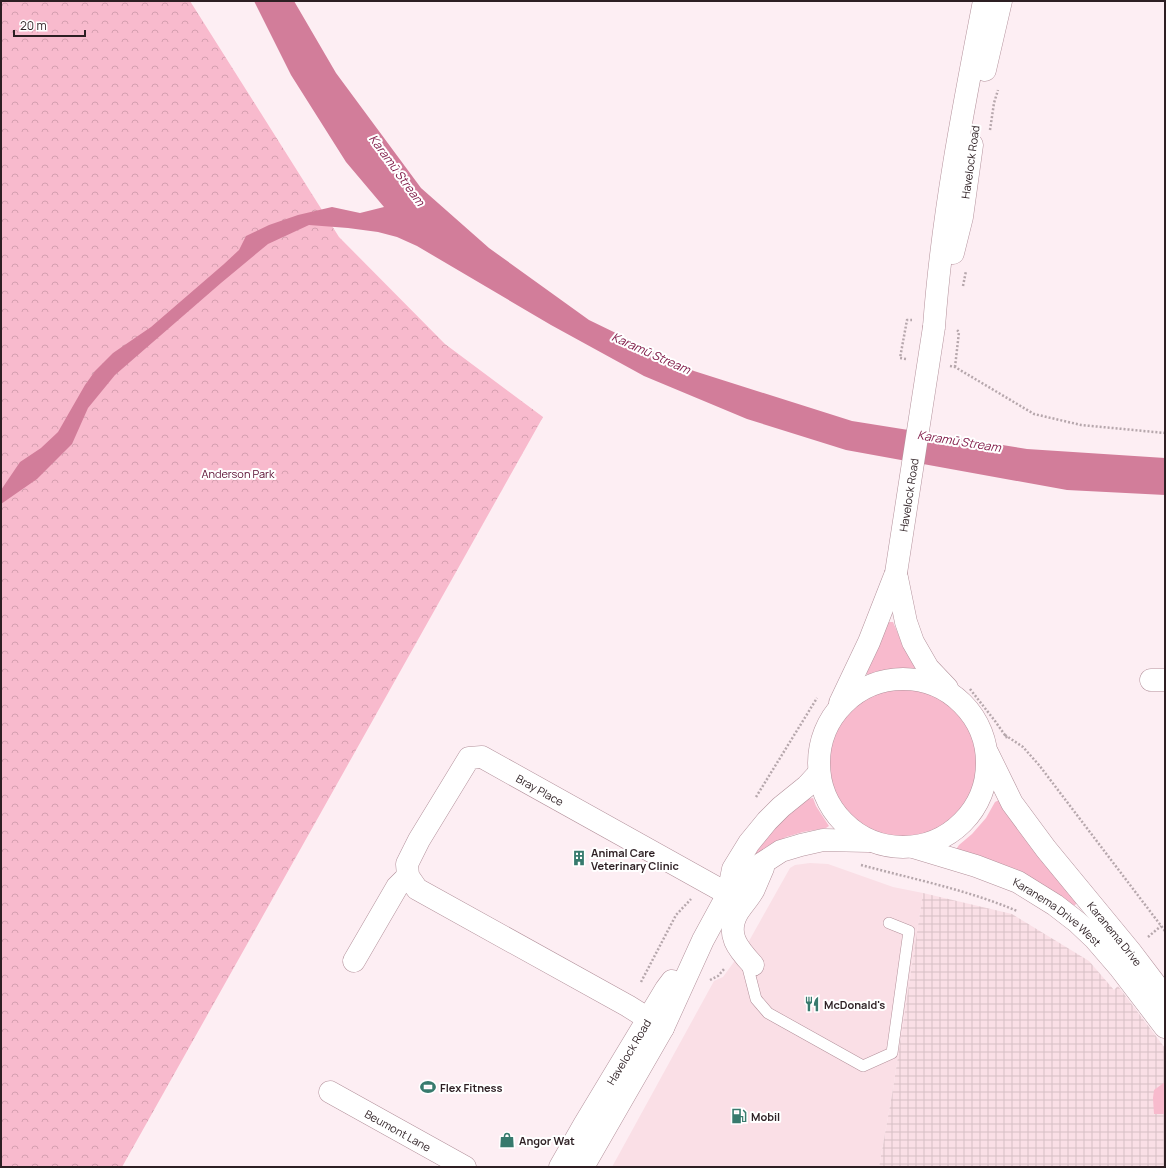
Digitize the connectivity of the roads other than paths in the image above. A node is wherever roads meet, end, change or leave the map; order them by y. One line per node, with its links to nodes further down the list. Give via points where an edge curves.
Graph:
1 (984, 1): 3 (main road, Havelock Road, via 966,90 946,215)
2 (1001, 1): 3 (main road, Havelock Road, via 980,92 962,217)
3 (934, 324): 4 (main road, Havelock Road, bridge)
4 (896, 574): 5 (main road, Havelock Road, via 913,642 928,668); 6 (main road, Havelock Road, via 869,642)
5 (954, 696): 6 (main road, via 936,685 914,679 893,679 872,684 853,694); 7 (main road, via 970,711 981,730)
6 (837, 709): 8 (main road, via 826,727 819,748)
7 (987, 751): 10 (main road, via 987,772 982,794 971,814 955,830 935,841); 17 (main road, Karanema Drive, via 1012,803)
8 (818, 774): 9 (main road, via 834,813 850,829); 13 (main road, Havelock Road, via 771,816 749,843 733,869)
9 (869, 841): 10 (main road, via 891,847); 11 (main road, Havelock Road, via 823,840 781,851)
10 (914, 847): 19 (main road, Karanema Drive West, via 1018,882 1056,905 1095,939)
11 (765, 862): 13 (main road, Havelock Road); 15 (main road, via 754,889 733,924 733,932)
12 (408, 876): 13 (main road, Bray Place, via 407,864 412,853 469,758 482,757); 16 (main road, via 397,887); 18 (main road, via 417,889)
13 (728, 894): 18 (main road, Havelock Road, via 703,940 666,990)
14 (889, 923): 15 (lane, via 909,931 892,1053 863,1066 768,1014 756,999)
15 (746, 958)
16 (354, 961)
17 (1165, 997)
18 (656, 1023): 22 (main road, Havelock Road, via 584,1125); 23 (main road, Havelock Road)
19 (1165, 1027)
20 (330, 1092): 21 (main road, Beumont Lane)
21 (465, 1167)
22 (560, 1167)
23 (583, 1167)

